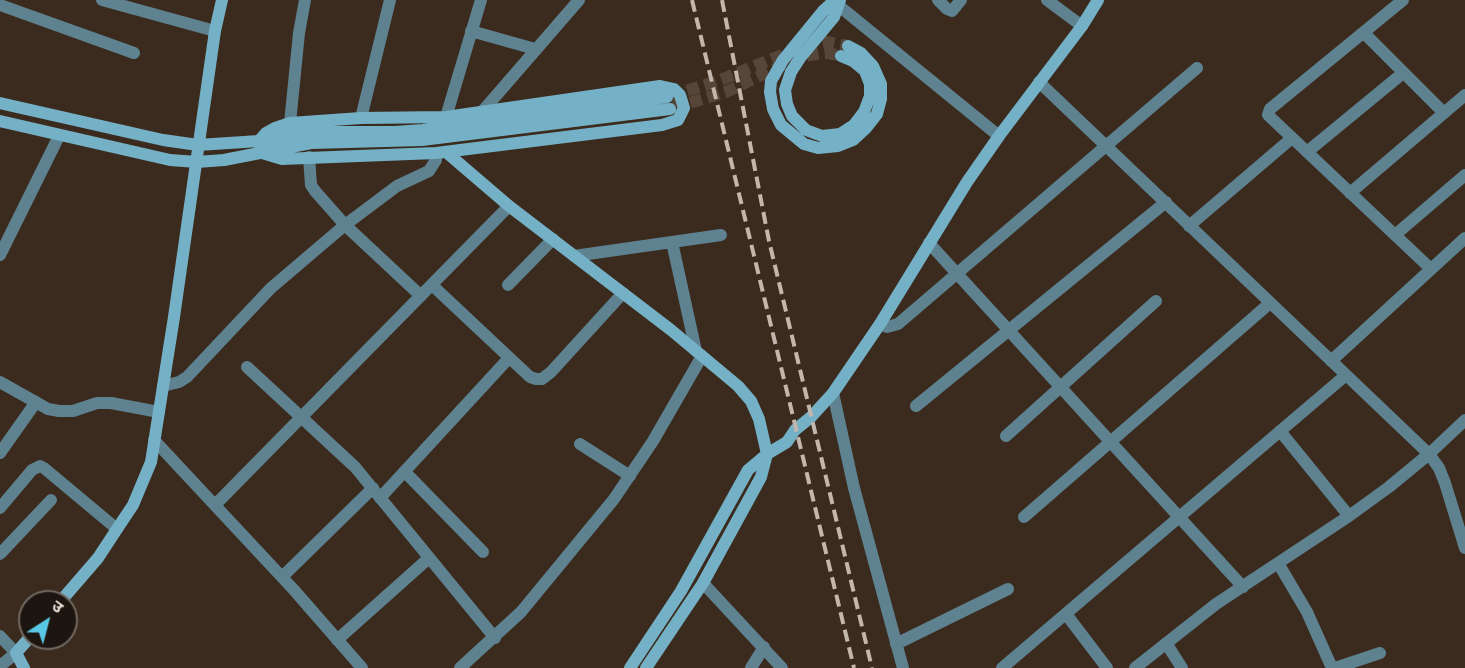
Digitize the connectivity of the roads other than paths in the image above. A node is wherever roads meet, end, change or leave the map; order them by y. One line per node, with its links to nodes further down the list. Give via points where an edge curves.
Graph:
1 (102, 0): 15 (street)
2 (222, 0): 15 (street)
3 (305, 0): 32 (street)
4 (390, 0): 30 (street)
5 (480, 0): 16 (street)
6 (579, 0): 18 (street)
7 (938, 0): 8 (street, via 952,11)
8 (961, 0)
9 (1047, 0): 14 (street)
10 (1098, 0): 14 (street)
11 (1403, 0): 17 (street)
12 (837, 2): 19 (street, via 823,11 771,81 773,109 781,125 804,144 818,148 853,140 877,114 881,84 873,66 861,53); 34 (street)
13 (0, 5): 20 (street)
14 (1082, 26): 23 (street)
15 (215, 31): 36 (street)
16 (471, 31): 18 (street); 29 (street)
17 (1364, 33): 22 (street); 35 (street, via 1268,111 1270,118)
18 (535, 50): 27 (street)
19 (845, 51)
20 (134, 52)
21 (1197, 68): 37 (street)
22 (1403, 73): 28 (street); 40 (street)
23 (1039, 82): 34 (street); 37 (street)
24 (1465, 95): 28 (street)
25 (0, 103): 36 (street)
26 (668, 103): 38 (street, via 462,136)
27 (481, 113): 29 (street); 39 (street, via 660,86 668,86 680,95 684,108 678,120 662,125)
28 (1444, 113): 44 (street)
29 (446, 117): 30 (street)
30 (361, 118): 32 (street)
31 (0, 121): 33 (street)
32 (290, 123): 38 (street, via 267,133)
33 (58, 136): 42 (street); 55 (street)
34 (999, 136): 54 (street)
35 (1292, 138): 40 (street); 48 (street)
36 (198, 145): 38 (street); 42 (street)
37 (1107, 146): 45 (street); 58 (street)
38 (260, 147): 41 (street, via 282,159); 42 (street)
39 (441, 152): 41 (street); 46 (street); 47 (street, via 429,171 397,186)
40 (1307, 152): 44 (street)
41 (309, 157): 47 (street, via 311,185)
42 (197, 162): 73 (street)
43 (1465, 175): 49 (street)
44 (1350, 193): 49 (street)
45 (1166, 202): 48 (street); 66 (street)
46 (509, 206): 52 (street); 59 (street)
47 (345, 225): 62 (street); 73 (street, via 272,288 187,377)
48 (1190, 226): 64 (street)
49 (1395, 235): 57 (street)
50 (721, 236): 53 (street)
51 (1465, 238): 57 (street)
52 (553, 239): 56 (street); 60 (street)
53 (672, 242): 56 (street); 67 (street)
54 (929, 243): 58 (street); 65 (street)
55 (0, 255)
56 (574, 256): 61 (street)
57 (1431, 269): 69 (street)
58 (957, 273): 65 (street, via 898,324); 66 (street)
59 (432, 285): 62 (street); 68 (street)
60 (508, 285)
61 (622, 293): 67 (street); 68 (street, via 542,379 530,377)
62 (421, 296): 79 (street)
63 (1156, 301): 74 (street)
64 (1270, 303): 69 (street); 84 (street)
65 (880, 324): 75 (street)
66 (1009, 330): 74 (street); 77 (street)
67 (699, 353): 87 (street, via 752,401); 90 (street)
68 (509, 358): 89 (street)
69 (1331, 361): 71 (street)
70 (247, 367): 79 (street)
71 (1346, 375): 81 (street); 88 (street)
72 (0, 382): 76 (street)
73 (163, 386): 78 (street)
74 (1060, 387): 82 (street); 84 (street)
75 (833, 393): 87 (street, via 786,442); 114 (street)
76 (36, 402): 78 (street, via 59,411 111,403); 86 (street)
77 (916, 406)
78 (159, 412): 83 (street)
79 (301, 418): 91 (street, via 355,467); 93 (street)
80 (1465, 420): 88 (street)
81 (1280, 431): 95 (street); 97 (street)
82 (1006, 436)
83 (154, 440): 93 (street); 98 (street, via 144,482)
84 (1111, 442): 96 (street); 97 (street)
85 (580, 444): 90 (street)
86 (0, 453)
87 (767, 454): 105 (street, via 761,477); 122 (street, via 748,470 681,591)
88 (1429, 454): 95 (street); 99 (street, via 1445,483)
89 (405, 472): 91 (street); 100 (street)
90 (630, 476): 111 (street, via 549,579)
91 (377, 493): 102 (street); 104 (street)
92 (51, 500): 101 (street)
93 (215, 505): 104 (street)
94 (0, 508): 98 (street, via 32,470 40,466)
95 (1349, 516): 103 (street)
96 (1024, 518)
97 (1180, 518): 106 (street); 109 (street)
98 (117, 530): 108 (street)
99 (1465, 548)
100 (483, 552)
101 (0, 554)
102 (429, 558): 111 (street); 112 (street)
103 (1278, 563): 106 (street); 131 (street)
104 (282, 576): 112 (street)
105 (703, 583): 115 (street); 123 (street)
106 (1243, 587): 113 (street)
107 (1008, 589): 114 (street)
108 (70, 590)
109 (1066, 614): 127 (street); 128 (street)
110 (0, 636): 116 (street)
111 (495, 638): 121 (street)
112 (337, 640): 119 (street)
113 (1166, 643): 129 (street); 130 (street)
114 (896, 644): 126 (street)
115 (764, 648): 124 (street); 125 (street)
116 (16, 652): 118 (street); 120 (street)
117 (1380, 653): 131 (street)
118 (0, 666)
119 (357, 667)
120 (24, 668)
121 (460, 668)
122 (630, 668)
123 (646, 668)
124 (751, 668)
125 (782, 668)
126 (903, 668)
127 (1002, 668)
128 (1107, 668)
129 (1135, 668)
130 (1182, 668)
131 (1333, 668)

